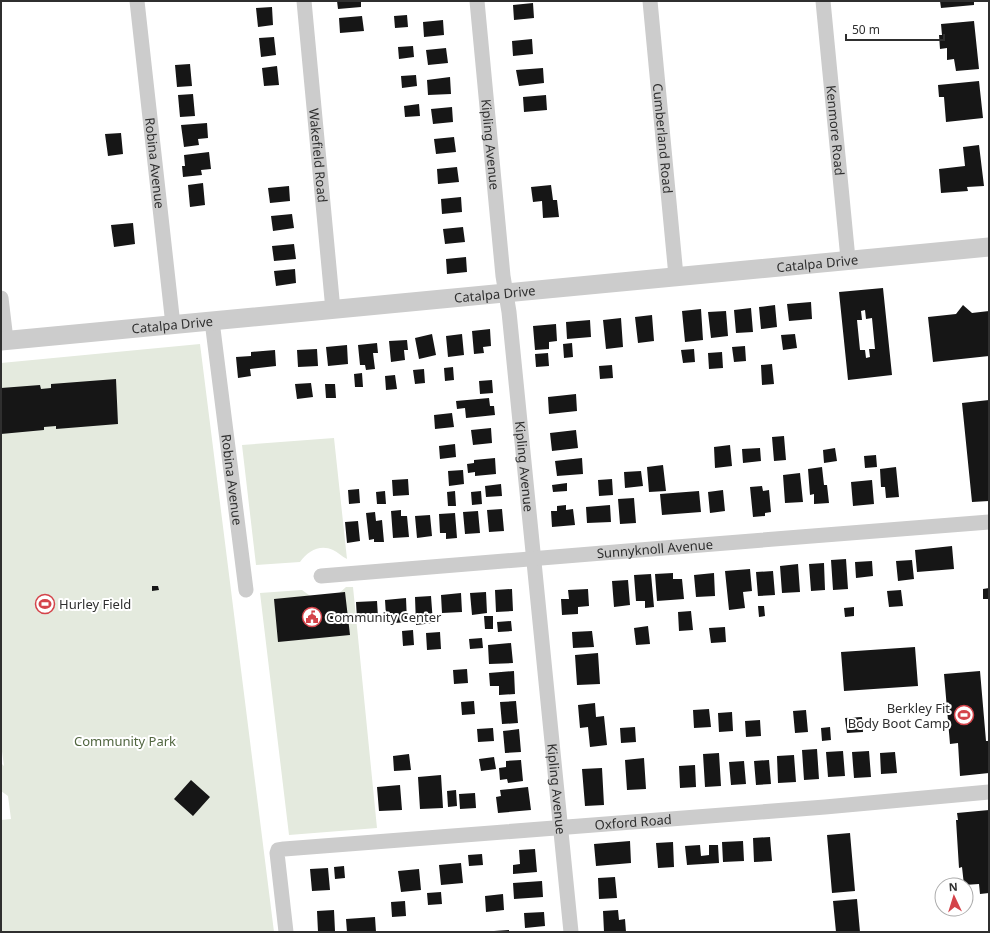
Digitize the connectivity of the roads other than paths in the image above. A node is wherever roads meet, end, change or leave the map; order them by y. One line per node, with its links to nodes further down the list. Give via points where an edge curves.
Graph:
1 (137, 1): 13 (street, Robina Avenue)
2 (304, 1): 11 (street, Wakefield Road)
3 (477, 1): 9 (street, Kipling Avenue, via 502,276)
4 (650, 1): 8 (street, Cumberland Road)
5 (823, 1): 7 (street, Kenmore Road)
6 (989, 247): 7 (street, Catalpa Drive)
7 (848, 259): 8 (street, Catalpa Drive)
8 (676, 276): 9 (street, Catalpa Drive)
9 (506, 293): 11 (street, Catalpa Drive); 16 (street, Kipling Avenue)
10 (1, 298): 14 (street)
11 (333, 310): 12 (street, Catalpa Drive)
12 (212, 321): 13 (street, Catalpa Drive); 18 (street, Robina Avenue)
13 (173, 325): 14 (street, Catalpa Drive)
14 (3, 341)
15 (989, 522): 16 (street, Sunnyknoll Avenue)
16 (534, 557): 17 (street, Sunnyknoll Avenue); 20 (street, Kipling Avenue)
17 (321, 576)
18 (246, 590)
19 (989, 792): 20 (street, Oxford Road)
20 (560, 827): 21 (street, Oxford Road, via 278,850); 22 (street, Kipling Avenue)
21 (286, 932)
22 (571, 932)

